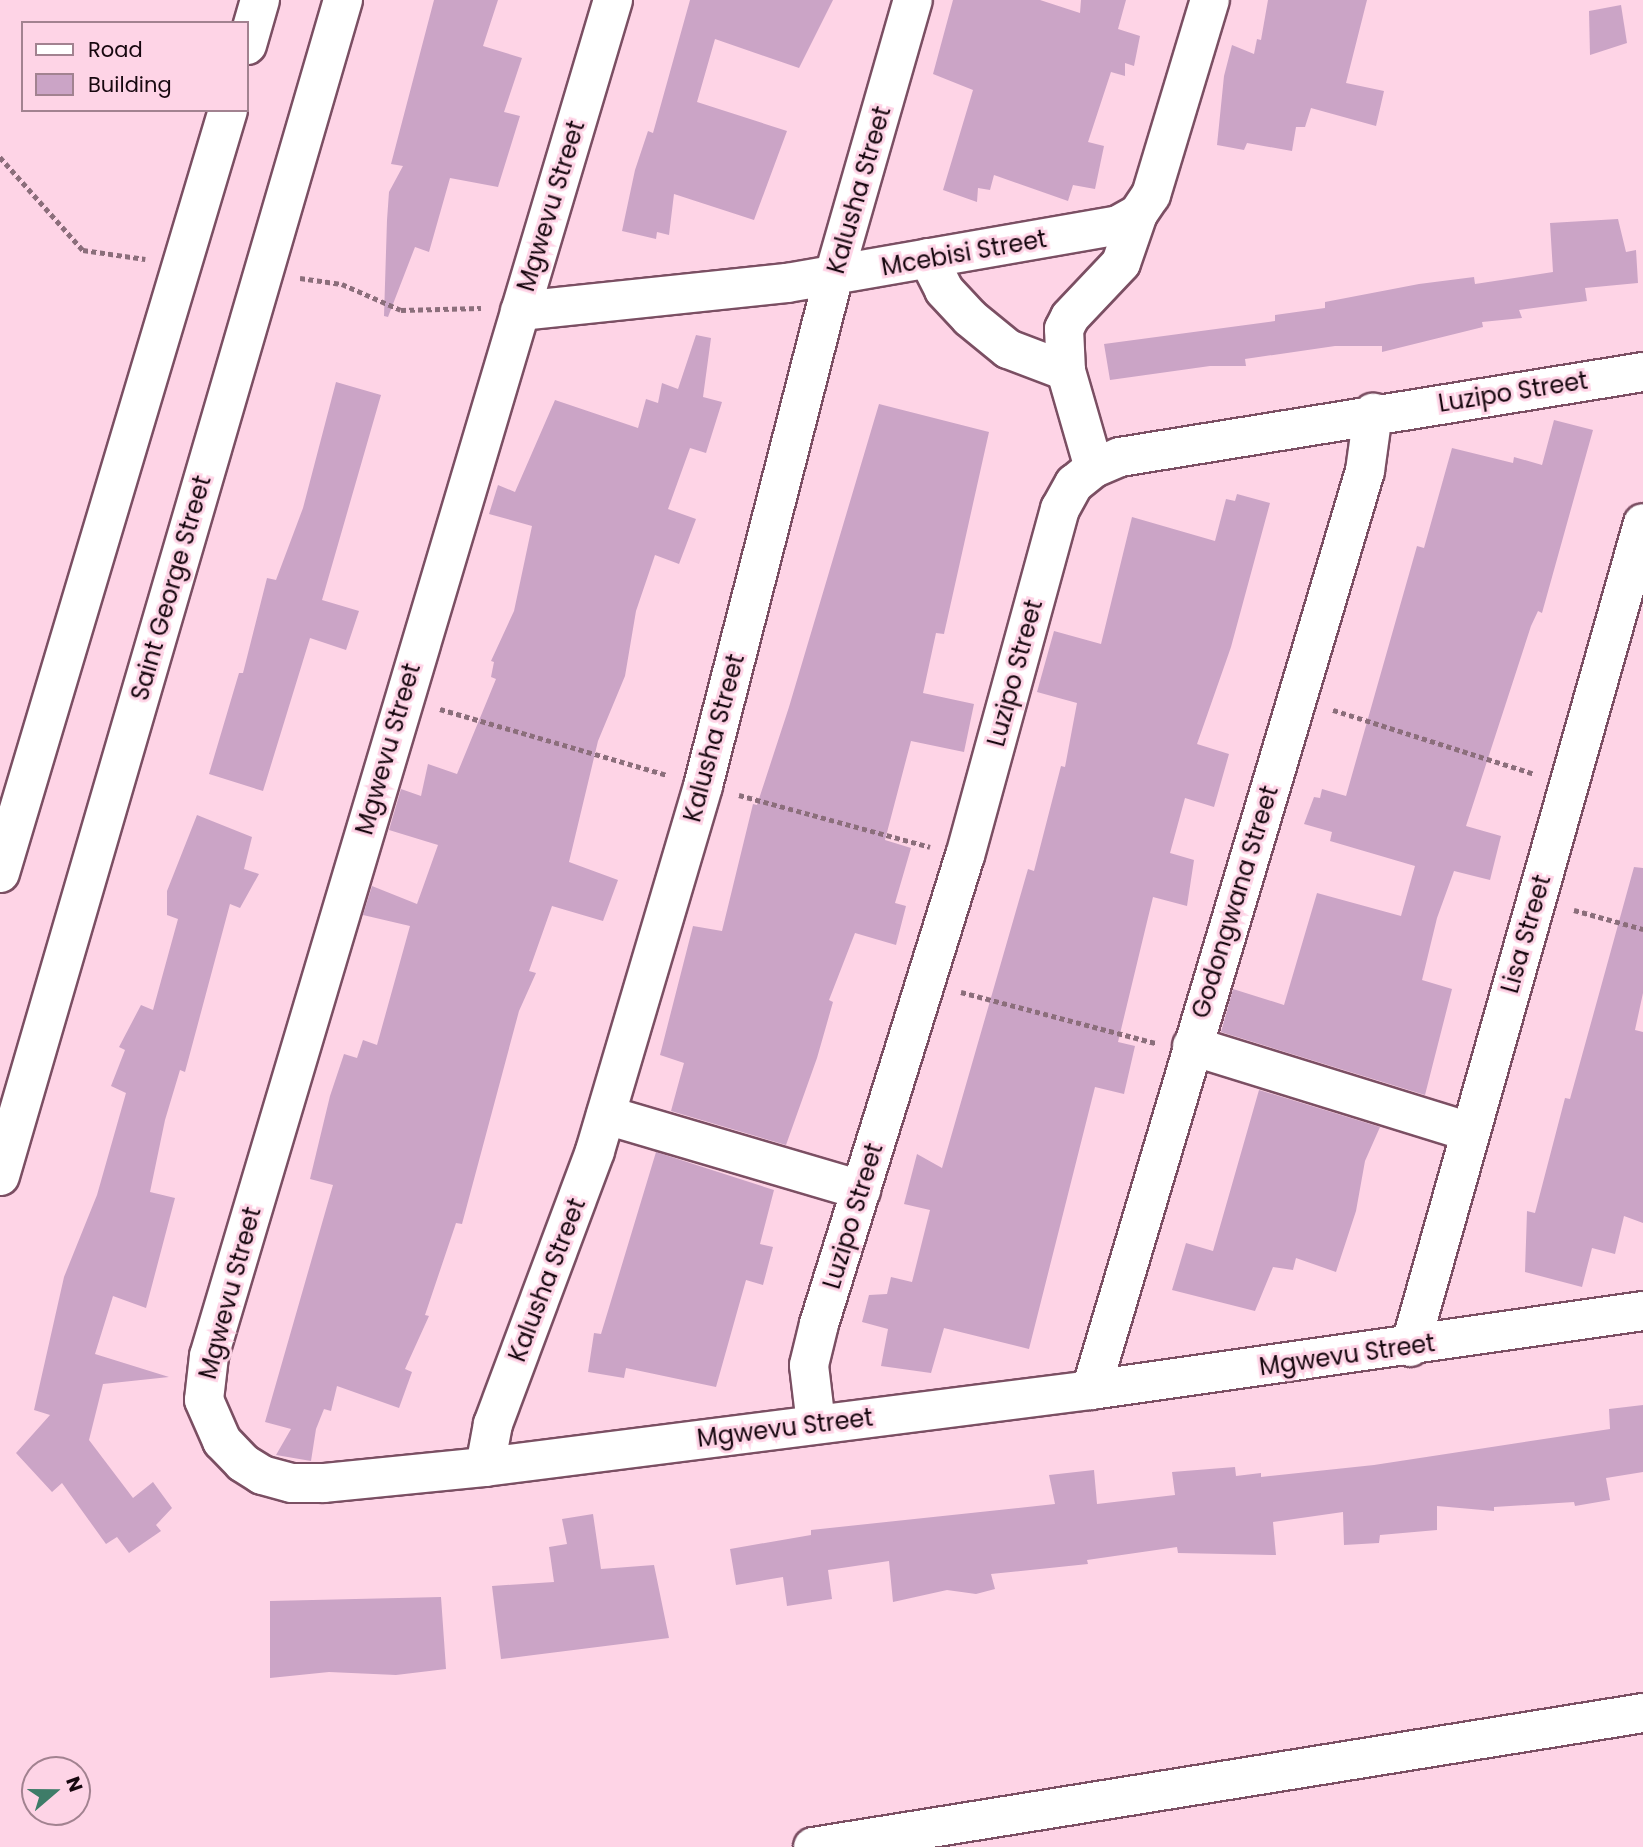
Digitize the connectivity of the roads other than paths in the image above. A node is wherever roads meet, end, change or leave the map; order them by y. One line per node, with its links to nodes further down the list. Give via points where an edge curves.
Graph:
1 (260, 0): 6 (street)
2 (343, 0): 21 (street, Saint George Street)
3 (613, 0): 11 (street, Mgwevu Street)
4 (914, 0): 10 (street, Kalusha Street)
5 (1210, 0): 8 (street, via 1151,195)
6 (248, 42)
7 (227, 112): 17 (street)
8 (1138, 214): 9 (street, Mcebisi Street, via 1093,231); 12 (street, via 1121,262 1070,317 1063,348)
9 (928, 258): 10 (street, Mcebisi Street); 12 (street, via 944,290 970,318 1008,349)
10 (834, 275): 11 (street, Mcebisi Street, via 587,307); 19 (street, Kalusha Street, via 703,786)
11 (520, 311): 27 (street, Mgwevu Street, via 209,1356 204,1400 222,1441 243,1464 292,1483)
12 (1066, 371): 15 (street)
13 (1643, 372): 14 (street, Luzipo Street)
14 (1373, 413): 15 (street, Luzipo Street, via 1120,457); 18 (street, Godongwana Street, via 1365,471)
15 (1094, 468): 22 (street, Luzipo Street, via 1074,484 1060,509 965,856)
16 (1643, 523): 20 (street, Lisa Street)
17 (0, 873)
18 (1191, 1049): 20 (street); 25 (street, Godongwana Street)
19 (606, 1115): 22 (street); 27 (street, Kalusha Street, via 493,1424)
20 (1469, 1132): 24 (street, Lisa Street)
21 (0, 1176)
22 (861, 1190): 26 (street, Luzipo Street, via 809,1365)
23 (1643, 1311): 24 (street, Mgwevu Street)
24 (1409, 1347): 25 (street, Mgwevu Street)
25 (1091, 1390): 26 (street, Mgwevu Street)
26 (816, 1424): 27 (street, Mgwevu Street)
27 (485, 1467)
28 (1643, 1713): 29 (street)
29 (813, 1847)

